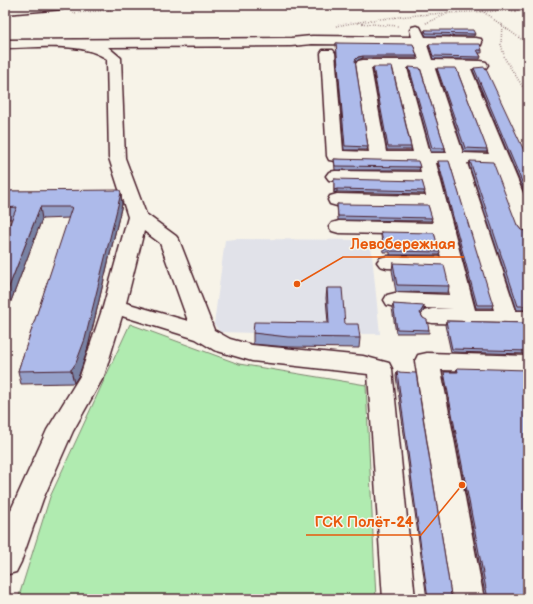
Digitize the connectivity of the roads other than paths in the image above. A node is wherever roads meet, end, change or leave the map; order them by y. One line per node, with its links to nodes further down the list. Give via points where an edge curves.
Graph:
1 (63, 5): 2 (street)
2 (5, 10)
3 (291, 42): 4 (street); 6 (street, via 312,40); 8 (street, via 308,44)
4 (79, 43): 5 (street); 19 (street, via 102,50 114,58 117,158)
5 (5, 44)
6 (421, 48): 7 (street); 7 (street); 8 (street, via 348,54); 9 (street); 10 (street); 13 (street)
7 (476, 48): 10 (street)
8 (328, 53): 11 (street, via 335,156)
9 (399, 64): 11 (street, via 363,64); 12 (street)
10 (462, 65): 14 (street)
11 (378, 157): 12 (street)
12 (424, 158): 13 (street); 16 (street)
13 (456, 158): 14 (street); 29 (street)
14 (500, 159): 21 (street)
15 (335, 176): 16 (street)
16 (431, 178): 18 (street)
17 (337, 200): 18 (street)
18 (437, 202): 22 (street)
19 (138, 217): 26 (street); 30 (street, via 169,240)
20 (339, 227): 22 (street)
21 (528, 228)
22 (444, 229): 24 (street)
23 (387, 262): 24 (street)
24 (453, 264): 27 (street)
25 (395, 300): 27 (street)
26 (114, 307): 30 (street); 32 (street, via 92,376 60,430 29,499)
27 (464, 309): 28 (street); 29 (street)
28 (432, 316)
29 (517, 318)
30 (204, 334): 33 (street, via 222,345 252,353 363,364 380,369)
31 (528, 364): 34 (street, via 427,361)
32 (5, 562)
33 (399, 599)
34 (468, 599)

